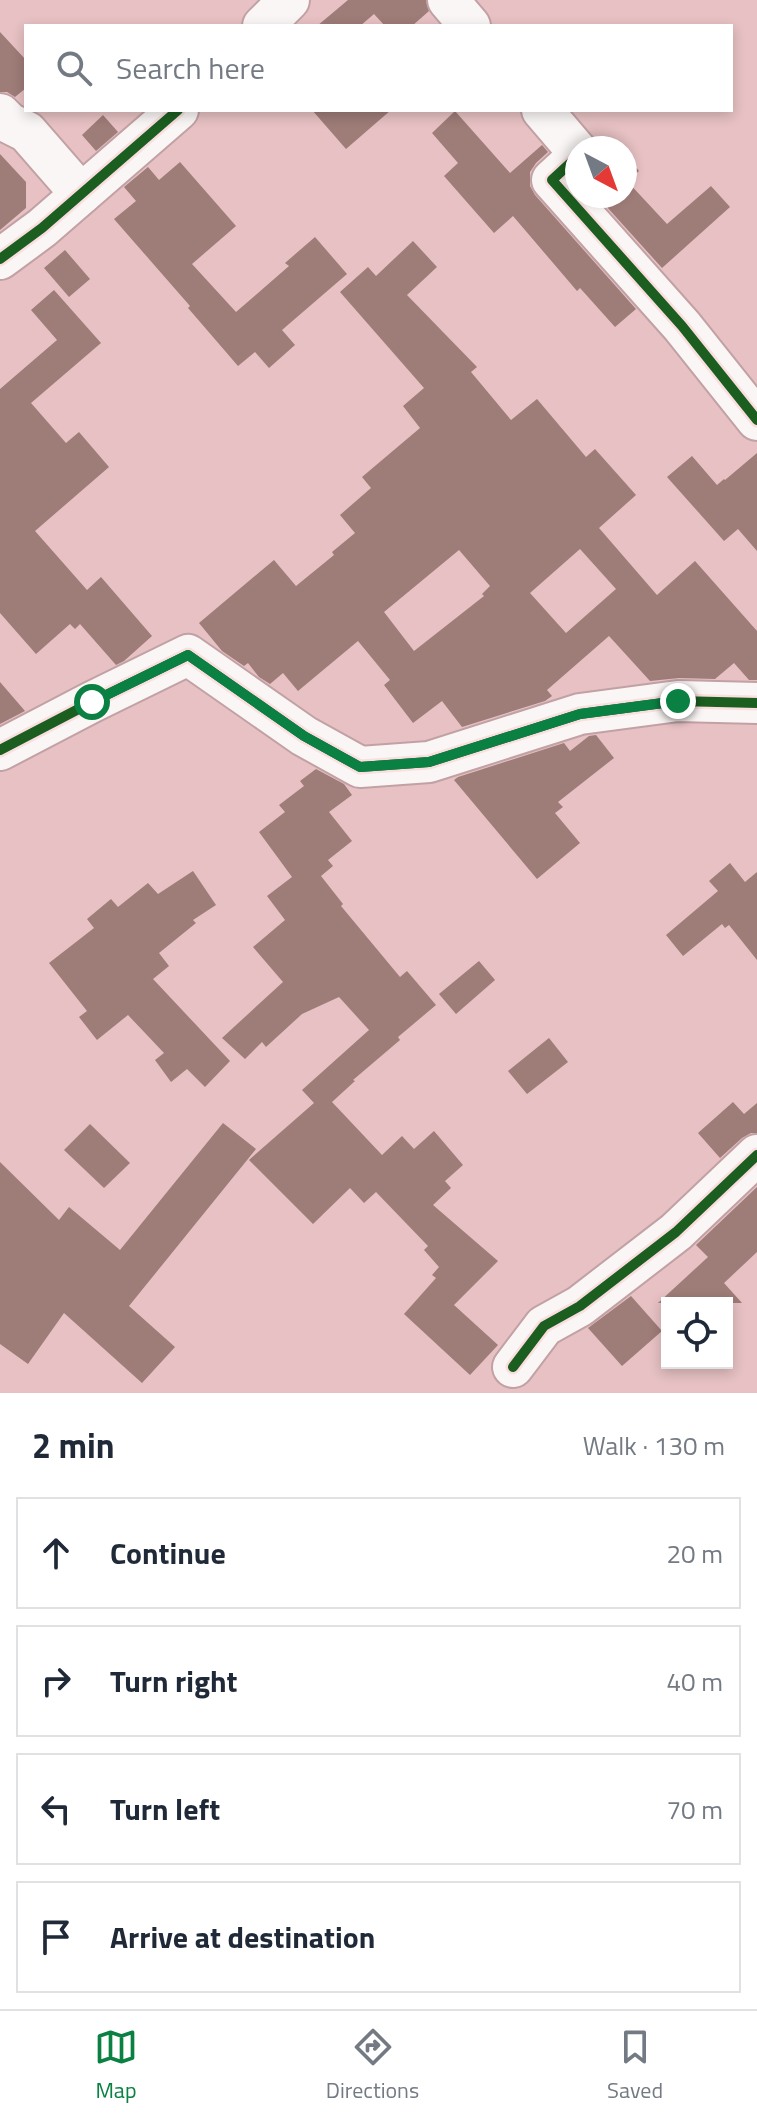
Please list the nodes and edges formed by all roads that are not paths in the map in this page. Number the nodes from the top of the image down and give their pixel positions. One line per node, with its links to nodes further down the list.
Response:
1 (289, 0): 3 (street)
2 (448, 0): 4 (street)
3 (265, 24)
4 (468, 24)
5 (176, 112): 10 (street)
6 (544, 112): 8 (street)
7 (0, 114): 10 (street)
8 (565, 139)
9 (565, 166): 11 (street)
10 (81, 194): 13 (street)
11 (565, 195)
12 (577, 208): 14 (street)
13 (0, 259)
14 (757, 420)
15 (757, 703): 16 (street)
16 (0, 750)
17 (757, 1155): 18 (street)
18 (513, 1367)

